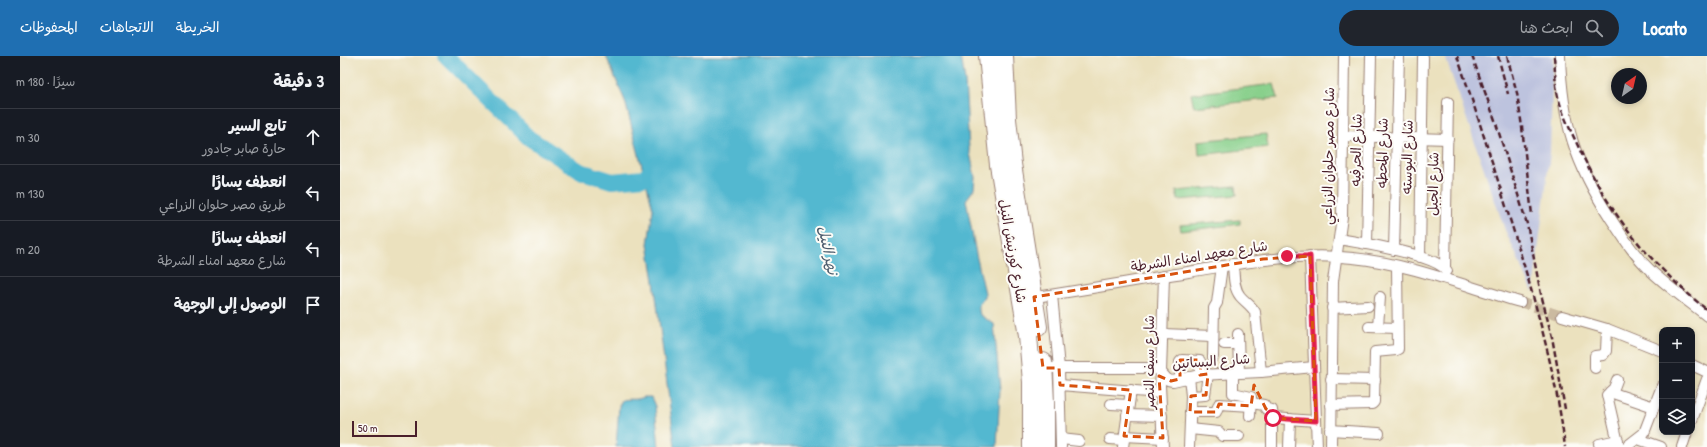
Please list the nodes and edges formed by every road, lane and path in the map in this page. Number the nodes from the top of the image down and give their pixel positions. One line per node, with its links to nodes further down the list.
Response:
1 (988, 56): 28 (highway, شارع كورنيش النيل)
2 (1004, 56): 28 (highway, شارع كورنيش النيل)
3 (1344, 56): 9 (street, شارع مصر حلوان الزراعي)
4 (1371, 56): 10 (street, شارع الحرفيه)
5 (1399, 56): 11 (street, شارع المحطه)
6 (1560, 56): 33 (street)
7 (1423, 57): 12 (street, شارع البوسته)
8 (1448, 102): 13 (street, شارع الجبل)
9 (1344, 136): 10 (street); 14 (street, شارع مصر حلوان الزراعي)
10 (1370, 137): 11 (street); 15 (street, شارع الحرفيه)
11 (1397, 138): 12 (street); 16 (street, شارع المحطه)
12 (1422, 138): 13 (street); 19 (street, شارع البوسته)
13 (1448, 139): 23 (street, شارع الجبل)
14 (1339, 239): 15 (street); 18 (street, شارع مصر حلوان الزراعي)
15 (1367, 244): 16 (street)
16 (1394, 250): 19 (street)
17 (1310, 256): 18 (street, شارع معهد امناء الشرطة); 20 (street, شارع معهد امناء الشرطة); 42 (street)
18 (1336, 256): 22 (street, شارع معهد امناء الشرطة); 31 (street, شارع مصر حلوان الزراعي)
19 (1420, 257): 23 (street)
20 (1233, 264): 21 (street, شارع معهد امناء الشرطة); 46 (street)
21 (1222, 266): 24 (street, شارع معهد امناء الشرطة); 37 (street)
22 (1397, 266): 25 (street, شارع معهد امناء الشرطة); 34 (street)
23 (1445, 268): 25 (street)
24 (1164, 276): 26 (street, شارع معهد امناء الشرطة); 36 (street, شارع سيف النصر)
25 (1451, 282): 29 (street, شارع معهد امناء الشرطة)
26 (1052, 295): 28 (street, شارع معهد امناء الشرطة); 43 (street)
27 (1380, 297): 34 (street)
28 (1028, 298): 43 (highway, شارع كورنيش النيل); 87 (highway, شارع كورنيش النيل)
29 (1520, 302)
30 (1368, 306): 31 (street)
31 (1332, 308): 51 (street, شارع مصر حلوان الزراعي)
32 (1562, 316): 35 (street)
33 (1707, 316)
34 (1397, 328): 53 (street)
35 (1607, 329): 39 (street); 44 (street)
36 (1163, 334): 37 (street); 45 (street, شارع سيف النصر)
37 (1214, 336): 40 (street)
38 (1224, 344): 48 (street)
39 (1659, 350)
40 (1213, 356)
41 (1695, 366): 47 (street)
42 (1314, 367): 46 (street, شارع البساتين); 72 (street)
43 (1051, 368): 45 (street, شارع البساتين); 55 (street); 88 (highway, شارع كورنيش النيل)
44 (1595, 368)
45 (1162, 372): 50 (street, شارع البساتين); 57 (street, شارع سيف النصر)
46 (1261, 372): 48 (street, شارع البساتين)
47 (1707, 372)
48 (1236, 373): 49 (street, شارع البساتين); 62 (street)
49 (1204, 374): 50 (street, شارع البساتين); 50 (street); 60 (street)
50 (1185, 378): 60 (street)
51 (1331, 379): 53 (street); 63 (street, شارع مصر حلوان الزراعي)
52 (1707, 379): 67 (street)
53 (1375, 380): 63 (street)
54 (1617, 380): 58 (street)
55 (1060, 385): 56 (street); 83 (street)
56 (1131, 390): 57 (street); 65 (street)
57 (1160, 392): 68 (street, شارع سيف النصر)
58 (1610, 392): 64 (street); 84 (street)
59 (1659, 394): 64 (street)
60 (1191, 396): 66 (street)
61 (1111, 404): 65 (street)
62 (1251, 404): 66 (street); 69 (street); 70 (street)
63 (1331, 405): 74 (street, شارع مصر حلوان الزراعي)
64 (1654, 408): 78 (street)
65 (1128, 410): 68 (street); 81 (street)
66 (1190, 412): 73 (street)
67 (1695, 412)
68 (1162, 416): 82 (street, شارع سيف النصر)
69 (1250, 416)
70 (1272, 418): 71 (street); 89 (street)
71 (1290, 419): 72 (street); 90 (street)
72 (1316, 421): 91 (street)
73 (1190, 429): 77 (street); 86 (street)
74 (1330, 430): 75 (street); 92 (street, شارع مصر حلوان الزراعي)
75 (1379, 433)
76 (1686, 435): 95 (street)
77 (1239, 436)
78 (1638, 438): 93 (street); 94 (street)
79 (1110, 439): 81 (street)
80 (1079, 441): 83 (street)
81 (1123, 441): 82 (street)
82 (1163, 442)
83 (1061, 443)
84 (1619, 443): 85 (street)
85 (1599, 444)
86 (1191, 446)
87 (1032, 447)
88 (1045, 447)
89 (1272, 447)
90 (1289, 447)
91 (1316, 447)
92 (1330, 447)
93 (1626, 447)
94 (1660, 447)
95 (1682, 447)

